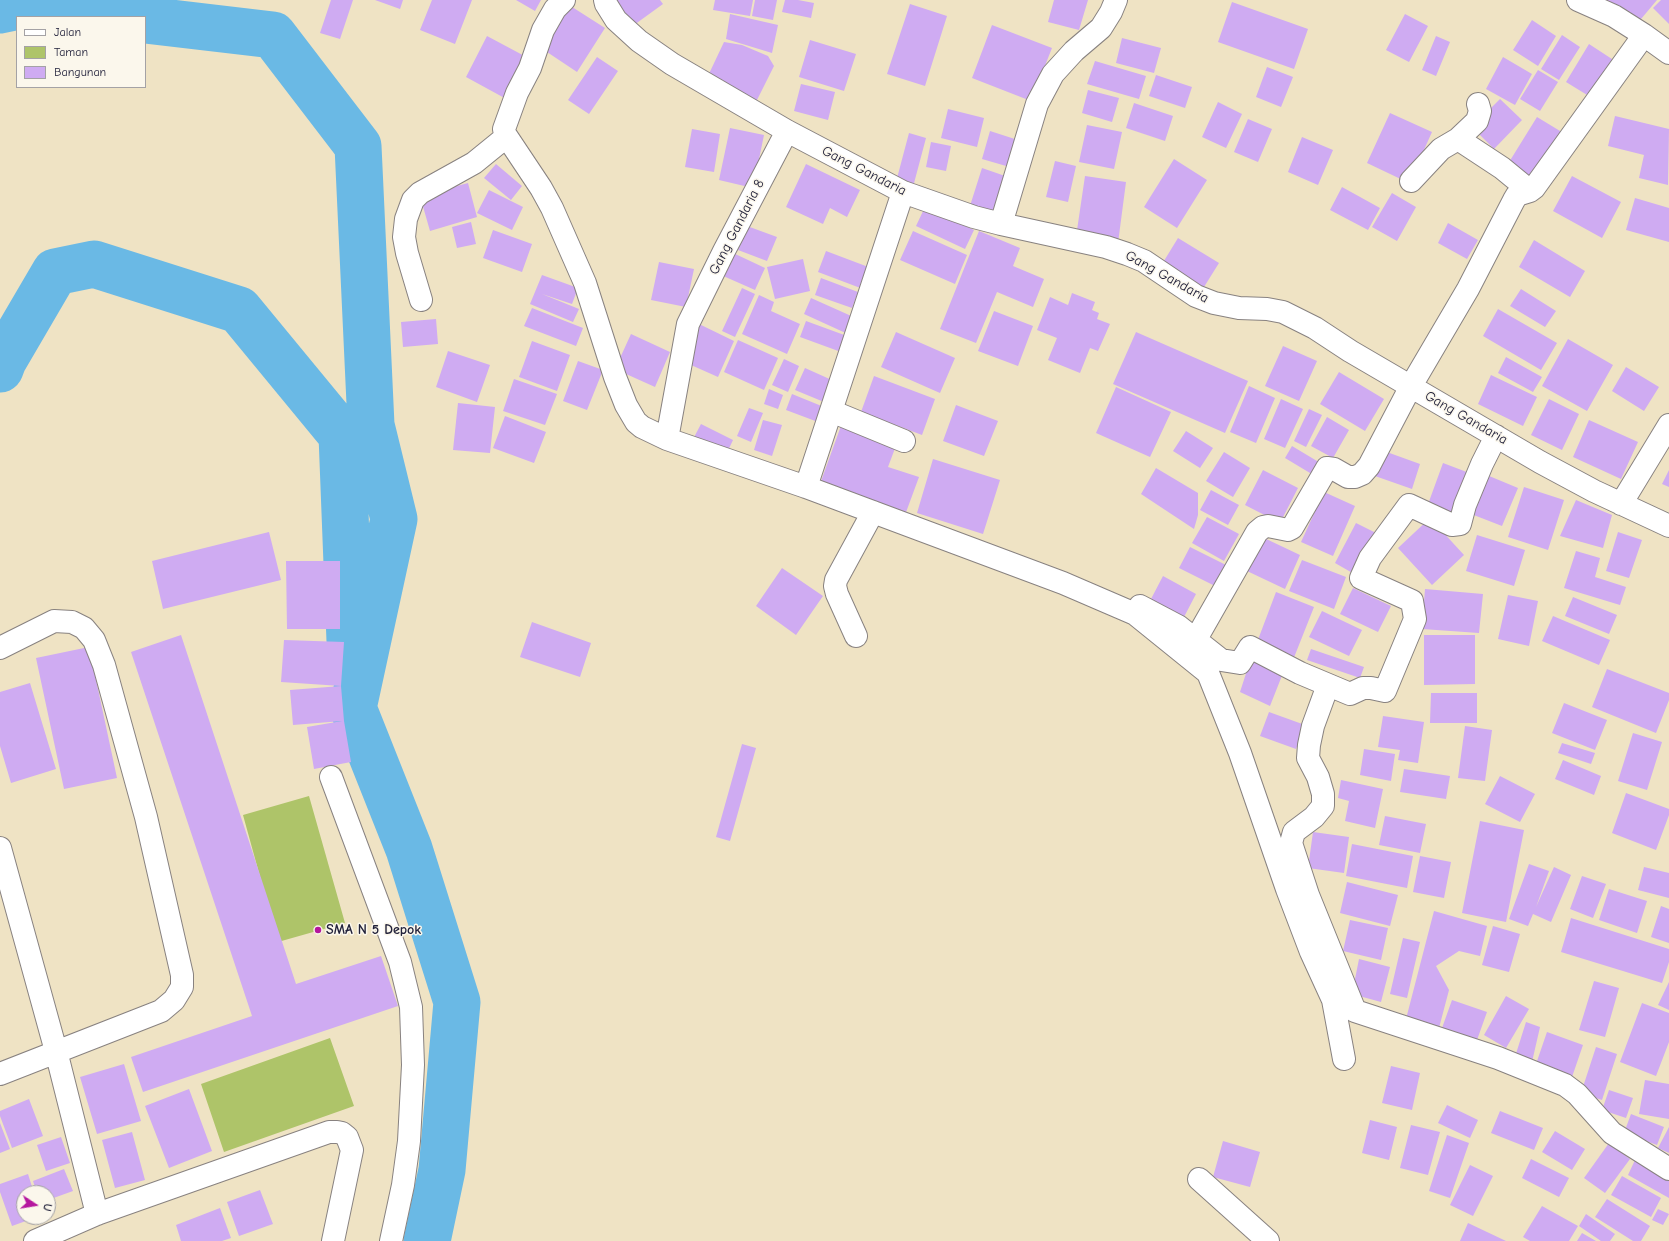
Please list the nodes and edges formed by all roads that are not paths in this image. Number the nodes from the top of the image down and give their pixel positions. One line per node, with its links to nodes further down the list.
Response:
1 (564, 0): 8 (street)
2 (605, 0): 9 (street, Gang Gandaria)
3 (1116, 0): 14 (street)
4 (1578, 0): 5 (street)
5 (1644, 35): 6 (street); 13 (street)
6 (1669, 53)
7 (1478, 104): 10 (street)
8 (506, 131): 15 (street); 20 (street)
9 (787, 131): 12 (street, Gang Gandaria); 20 (street, Gang Gandaria 8)
10 (1458, 139): 11 (street); 13 (street)
11 (1412, 181)
12 (903, 192): 14 (street, Gang Gandaria); 17 (street)
13 (1530, 192): 16 (street)
14 (1001, 224): 16 (street, Gang Gandaria)
15 (421, 300)
16 (1411, 386): 19 (street, Gang Gandaria); 29 (street)
17 (831, 411): 21 (street); 22 (street)
18 (1669, 426): 23 (street)
19 (1496, 436): 23 (street, Gang Gandaria); 32 (street)
20 (667, 439): 22 (street)
21 (904, 441)
22 (806, 487): 24 (street)
23 (1621, 504): 25 (street, Gang Gandaria)
24 (872, 512): 27 (street); 28 (street)
25 (1669, 526)
26 (1077, 575): 27 (street)
27 (1101, 592): 29 (street); 31 (street)
28 (856, 636)
29 (1196, 639): 31 (street)
30 (0, 648): 36 (street)
31 (1214, 667): 32 (street); 35 (street)
32 (1328, 685): 35 (street)
33 (331, 777): 44 (street)
34 (0, 848): 36 (street)
35 (1342, 1000): 37 (street); 39 (street)
36 (56, 1051): 38 (street); 41 (street)
37 (1344, 1059)
38 (0, 1074)
39 (1669, 1169)
40 (1199, 1179): 45 (street)
41 (97, 1214): 42 (street); 43 (street)
42 (35, 1241)
43 (333, 1241)
44 (391, 1241)
45 (1268, 1241)

